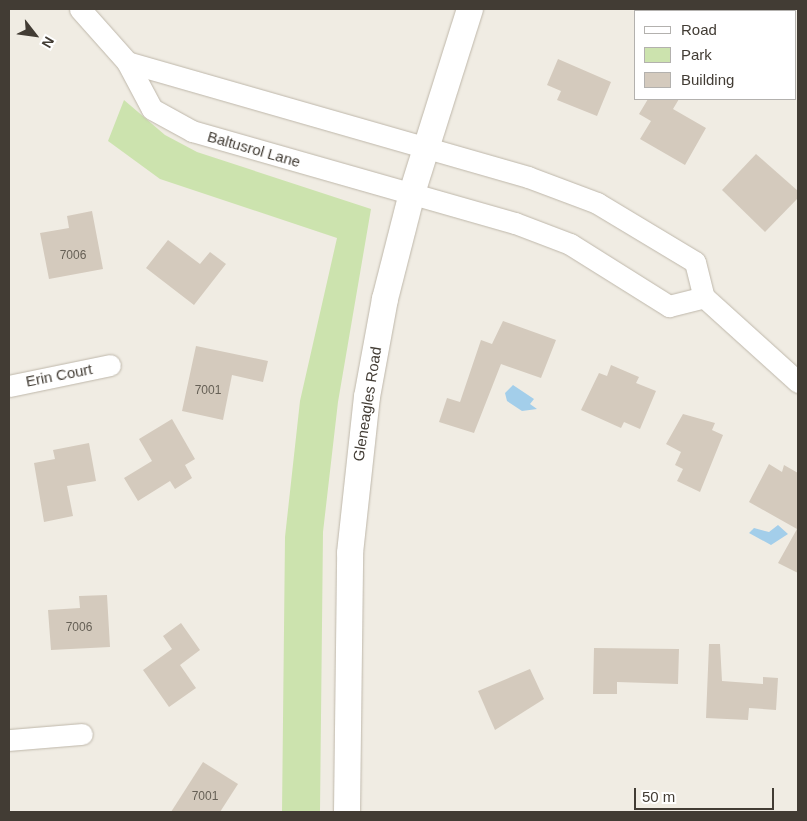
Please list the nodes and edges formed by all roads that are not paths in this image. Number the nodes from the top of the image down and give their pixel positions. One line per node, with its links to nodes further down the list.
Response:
1 (80, 9): 3 (street, Baltusrol Lane)
2 (470, 9): 4 (street, Gleneagles Road)
3 (126, 62): 4 (street); 5 (street, Baltusrol Lane)
4 (426, 148): 5 (street, Gleneagles Road); 6 (street)
5 (412, 193): 6 (street, Baltusrol Lane); 12 (street, Gleneagles Road)
6 (704, 296): 8 (street)
7 (110, 365): 9 (street, Erin Court)
8 (798, 382)
9 (9, 386)
10 (82, 734): 11 (street)
11 (9, 740)
12 (347, 812)

